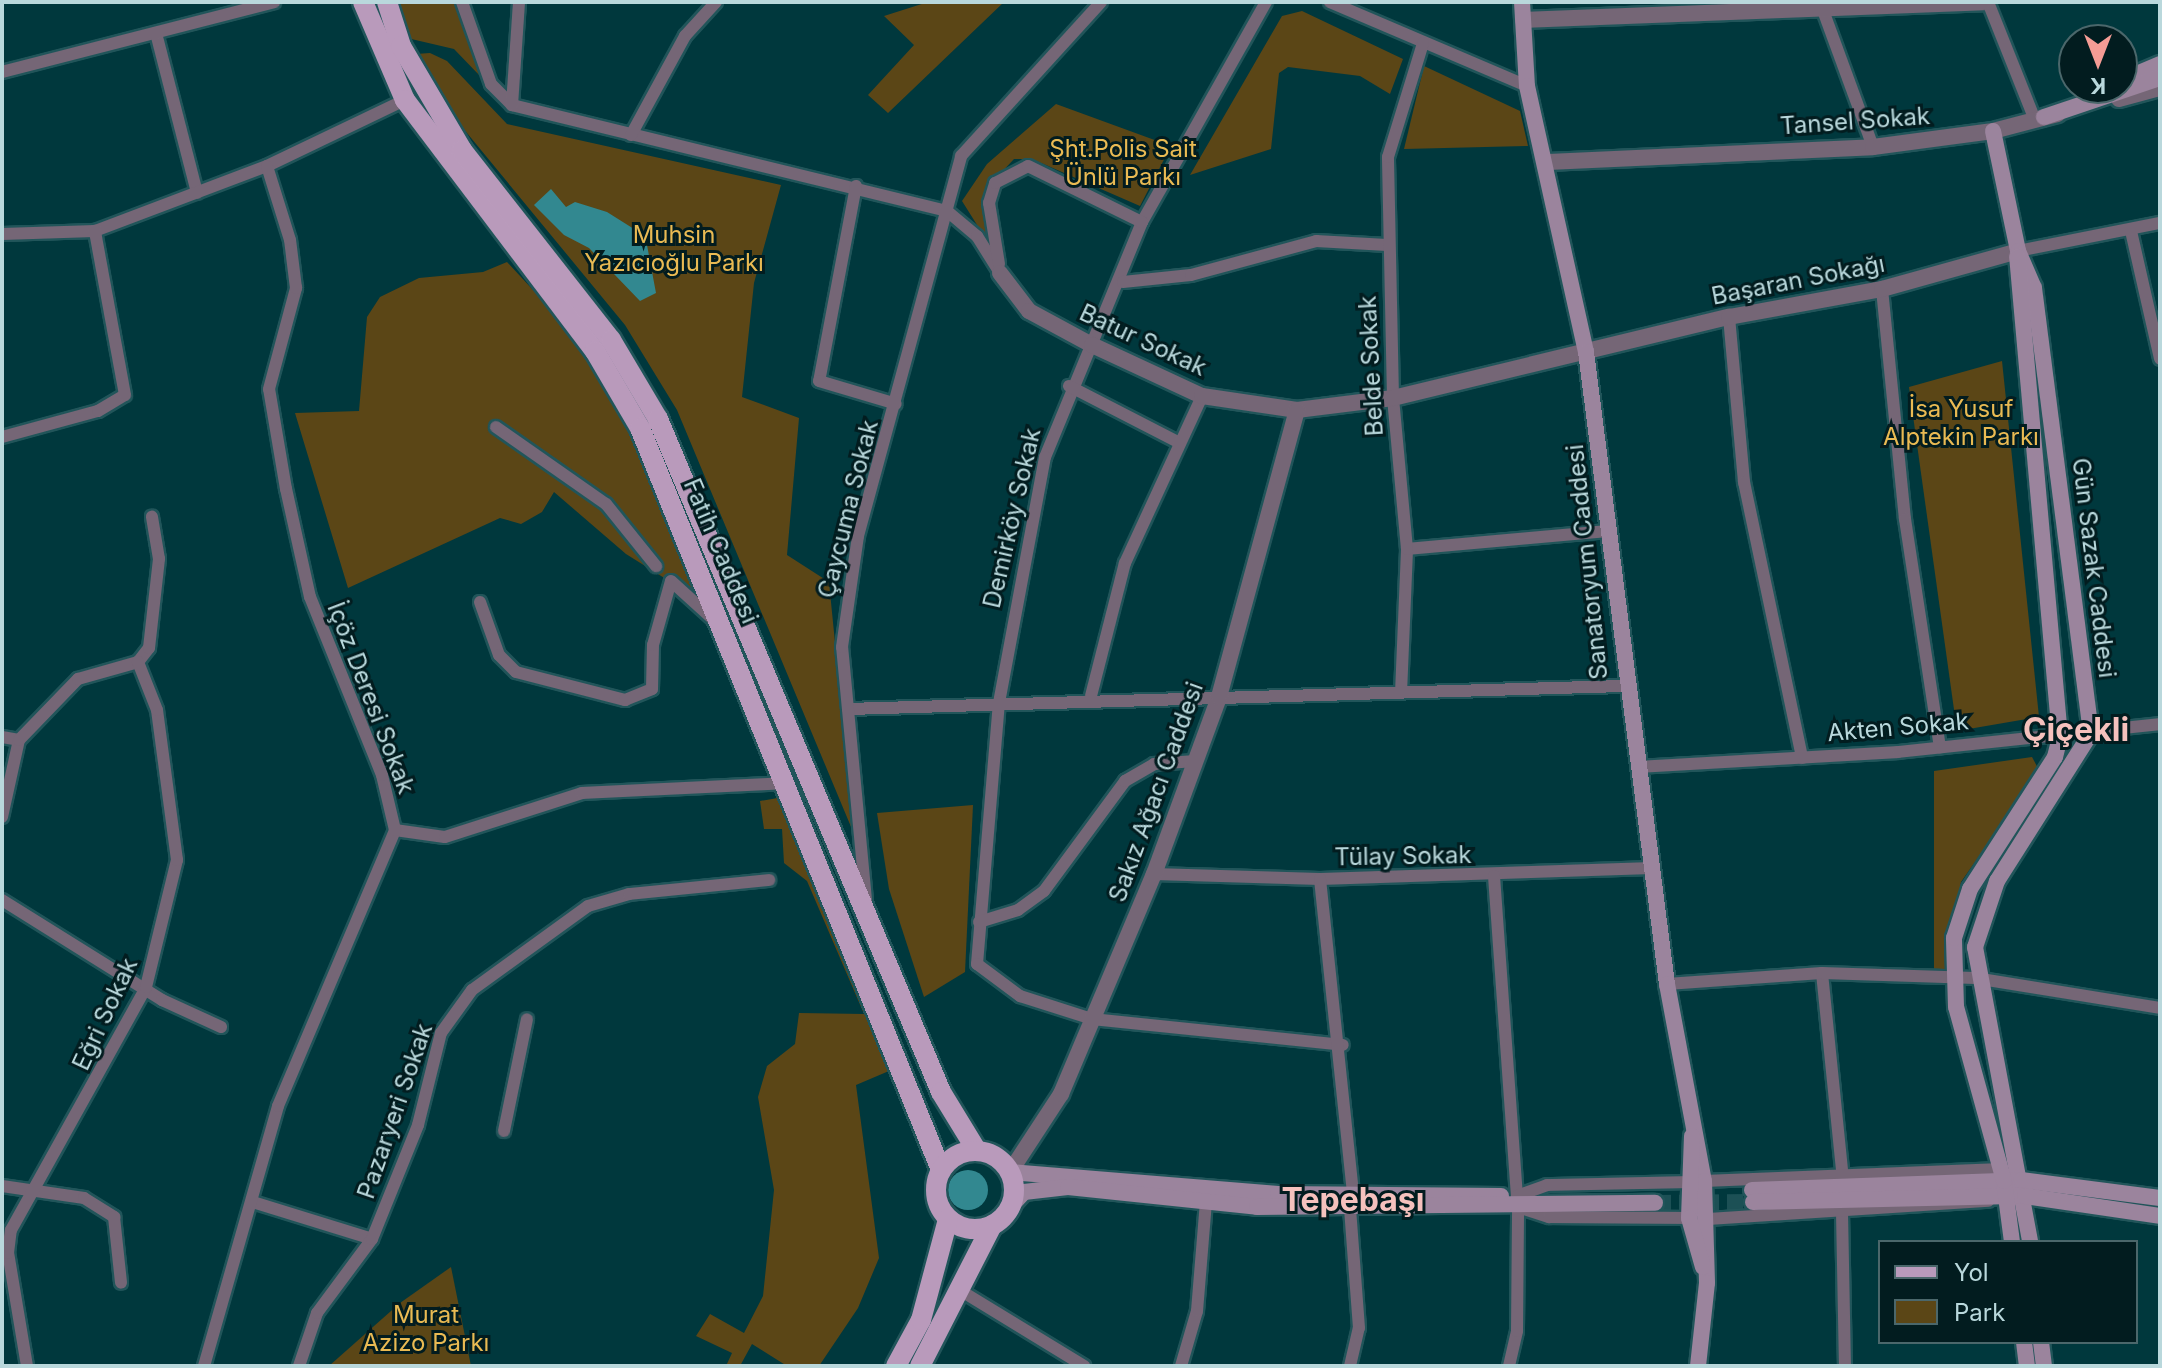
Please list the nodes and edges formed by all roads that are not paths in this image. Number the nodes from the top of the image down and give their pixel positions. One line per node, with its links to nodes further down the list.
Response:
1 (274, 2): 15 (street)
2 (363, 2): 23 (main road, Fatih Caddesi)
3 (387, 2): 88 (main road, Fatih Caddesi)
4 (462, 2): 25 (street)
5 (519, 2): 25 (street)
6 (716, 2): 28 (street)
7 (1101, 2): 34 (street, Çaycuma Sokak)
8 (1266, 2): 35 (street, Demirköy Sokak)
9 (1330, 2): 16 (street)
10 (1522, 2): 14 (main road, Sanatoryum Caddesi)
11 (1986, 2): 12 (street); 26 (street)
12 (1820, 3): 13 (street); 29 (street)
13 (1681, 10): 14 (street)
14 (1523, 20): 21 (main road, Sanatoryum Caddesi)
15 (156, 33): 18 (street); 33 (street)
16 (1423, 43): 21 (street); 40 (street, Belde Sokak)
17 (2160, 64): 19 (main road)
18 (2, 72)
19 (2138, 73)
20 (2160, 78): 26 (main road)
21 (1527, 86): 30 (main road, Sanatoryum Caddesi)
22 (2160, 88): 26 (street, Tansel Sokak)
23 (405, 100): 31 (street); 62 (main road, Fatih Caddesi)
24 (2071, 104): 26 (main road)
25 (512, 105): 28 (street)
26 (2039, 119): 27 (street, Tansel Sokak)
27 (1993, 131): 29 (street, Tansel Sokak); 41 (main road, Gün Sazak Caddesi)
28 (631, 135): 32 (street)
29 (1873, 147): 30 (street, Tansel Sokak)
30 (1548, 162): 47 (main road, Sanatoryum Caddesi)
31 (267, 166): 33 (street); 81 (street, İçöz Deresi Sokak)
32 (856, 186): 34 (street); 52 (street)
33 (197, 193): 37 (street)
34 (947, 211): 42 (street); 52 (street, Çaycuma Sokak)
35 (1142, 222): 42 (street, Batur Sokak); 43 (street, Demirköy Sokak)
36 (2160, 223): 38 (street)
37 (95, 231): 39 (street); 55 (street)
38 (2131, 231): 41 (street); 48 (street)
39 (2, 234)
40 (1387, 245): 43 (street); 51 (street, Belde Sokak)
41 (2018, 251): 44 (street, Başaran Sokağı); 71 (main road, Gün Sazak Caddesi); 73 (main road, Gün Sazak Caddesi)
42 (1000, 273): 46 (street, Batur Sokak)
43 (1123, 282): 46 (street, Demirköy Sokak)
44 (1882, 289): 45 (street, Başaran Sokağı); 75 (street)
45 (1729, 317): 47 (street, Başaran Sokağı); 76 (street)
46 (1092, 345): 49 (street, Demirköy Sokak); 50 (street, Batur Sokak)
47 (1586, 352): 51 (street, Batur Sokak); 58 (main road, Sanatoryum Caddesi)
48 (2160, 359)
49 (1069, 386): 56 (street); 68 (street, Demirköy Sokak)
50 (1202, 396): 53 (street, Batur Sokak); 56 (street)
51 (1393, 398): 53 (street, Batur Sokak); 59 (street, Belde Sokak)
52 (896, 404): 69 (street, Çaycuma Sokak)
53 (1297, 410): 67 (street, Sakız Ağacı Caddesi)
54 (496, 427): 60 (street)
55 (2, 437)
56 (1178, 442): 66 (street)
57 (152, 517): 63 (street)
58 (1610, 531): 59 (street); 64 (main road, Sanatoryum Caddesi)
59 (1407, 549): 65 (street, Belde Sokak)
60 (656, 566)
61 (480, 602): 62 (street)
62 (725, 630): 79 (main road, Fatih Caddesi)
63 (138, 662): 74 (street); 94 (street, Eğri Sokak)
64 (1625, 686): 65 (street); 78 (main road, Sanatoryum Caddesi)
65 (1401, 693): 67 (street)
66 (1091, 696): 67 (street); 68 (street)
67 (1219, 697): 77 (street, Sakız Ağacı Caddesi)
68 (999, 702): 69 (street); 89 (street, Demirköy Sokak)
69 (848, 709): 88 (street, Çaycuma Sokak)
70 (2160, 724): 71 (street, Akten Sokak)
71 (2091, 733): 73 (street, Akten Sokak); 92 (main road, Gün Sazak Caddesi)
72 (2, 737): 74 (street)
73 (2060, 737): 75 (street, Akten Sokak); 91 (main road, Gün Sazak Caddesi)
74 (19, 740): 80 (street)
75 (1940, 747): 76 (street, Akten Sokak)
76 (1802, 758): 78 (street, Akten Sokak)
77 (1195, 761): 83 (street, Sakız Ağacı Caddesi); 89 (street)
78 (1639, 767): 82 (main road, Sanatoryum Caddesi)
79 (789, 783): 81 (street); 103 (main road, Fatih Caddesi)
80 (2, 817)
81 (395, 830): 117 (street, İçöz Deresi Sokak)
82 (1652, 868): 84 (street, Tülay Sokak); 93 (main road, Sanatoryum Caddesi)
83 (1154, 874): 85 (street, Tülay Sokak); 97 (street, Sakız Ağacı Caddesi)
84 (1494, 876): 85 (street, Tülay Sokak); 116 (street)
85 (1320, 879): 99 (street)
86 (769, 880): 125 (street, Pazaryeri Sokak)
87 (2, 900): 94 (street)
88 (868, 919): 102 (main road, Fatih Caddesi)
89 (979, 922): 97 (street, Demirköy Sokak)
90 (1822, 973): 91 (street); 93 (street); 105 (street)
91 (1957, 977): 92 (street); 108 (main road, Gün Sazak Caddesi)
92 (1975, 978): 95 (street); 108 (main road, Gün Sazak Caddesi)
93 (1667, 984): 100 (main road, Sanatoryum Caddesi)
94 (146, 987): 98 (street); 110 (street, Eğri Sokak)
95 (2160, 1008)
96 (527, 1019): 101 (street)
97 (1092, 1019): 99 (street); 104 (street, Sakız Ağacı Caddesi)
98 (221, 1027)
99 (1343, 1045): 115 (street)
100 (1694, 1119): 106 (main road, Sanatoryum Caddesi); 107 (main road, Sanatoryum Caddesi)
101 (504, 1131)
102 (977, 1151): 103 (main road); 104 (main road)
103 (941, 1170): 122 (main road)
104 (1010, 1172): 115 (main road); 118 (main road)
105 (1843, 1178): 106 (street); 108 (street)
106 (1704, 1181): 123 (main road, Sanatoryum Caddesi)
107 (1686, 1182): 116 (street); 121 (main road, Sanatoryum Caddesi)
108 (2012, 1184): 111 (main road); 113 (main road); 119 (street); 120 (main road); 126 (main road, Gün Sazak Caddesi); 127 (main road, Gün Sazak Caddesi)
109 (2, 1186): 110 (street)
110 (35, 1193): 128 (street); 133 (street, Eğri Sokak)
111 (1753, 1196)
112 (1655, 1198): 116 (main road)
113 (2160, 1198)
114 (1206, 1202): 115 (main road); 118 (main road); 139 (street)
115 (1352, 1202): 116 (main road); 140 (street)
116 (1517, 1202): 121 (street); 141 (street)
117 (256, 1203): 125 (street); 134 (street, İçöz Deresi Sokak)
118 (1011, 1206): 124 (main road)
119 (1842, 1212): 123 (street); 143 (street)
120 (2160, 1216)
121 (1689, 1218): 129 (main road, Sanatoryum Caddesi)
122 (948, 1219): 124 (main road); 136 (main road)
123 (1708, 1219): 129 (main road, Sanatoryum Caddesi)
124 (992, 1225): 130 (main road)
125 (372, 1239): 135 (street, Pazaryeri Sokak)
126 (2012, 1240)
127 (2029, 1240)
128 (121, 1283)
129 (1707, 1283): 142 (main road, Sanatoryum Caddesi)
130 (958, 1289): 137 (main road); 138 (street)
131 (2024, 1344): 144 (main road)
132 (2041, 1344): 145 (main road)
133 (27, 1366)
134 (204, 1366)
135 (299, 1366)
136 (896, 1366)
137 (920, 1366)
138 (1084, 1366)
139 (1181, 1366)
140 (1350, 1366)
141 (1509, 1366)
142 (1698, 1366)
143 (1845, 1366)
144 (2027, 1366)
145 (2044, 1366)

